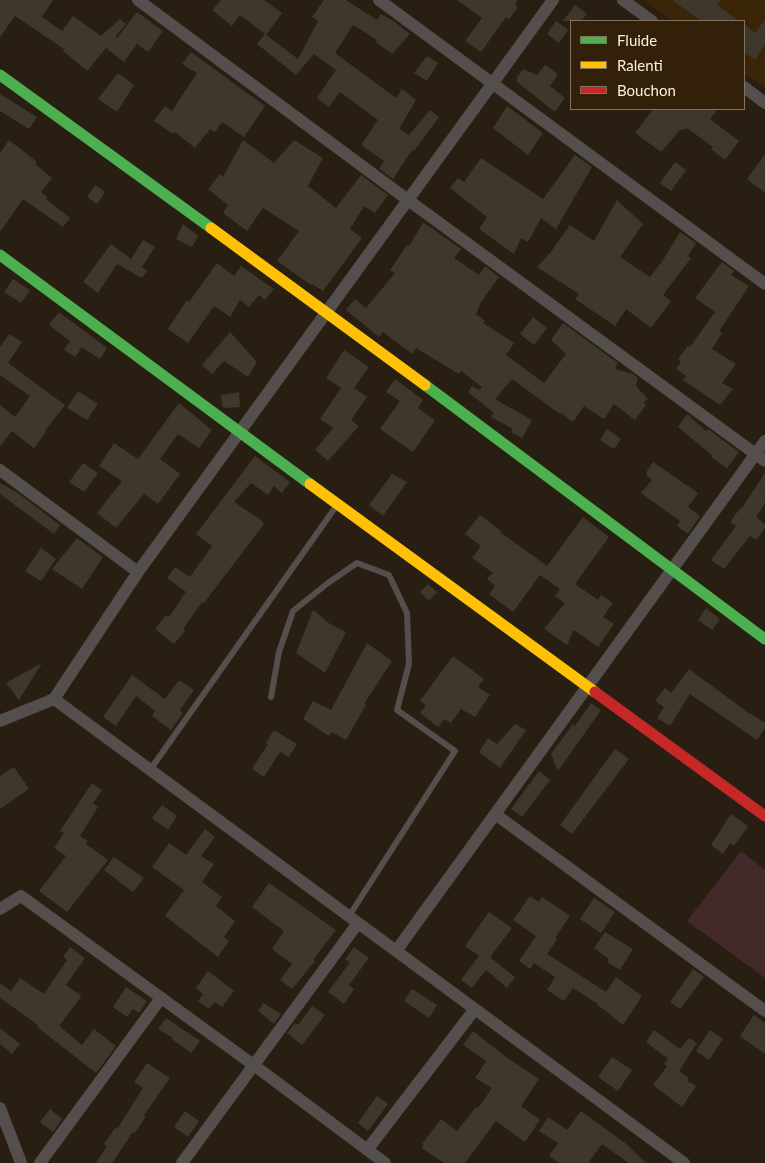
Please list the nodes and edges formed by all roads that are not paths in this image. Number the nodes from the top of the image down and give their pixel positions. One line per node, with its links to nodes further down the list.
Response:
1 (138, 0): 10 (street)
2 (378, 0): 7 (street)
3 (553, 0): 7 (street)
4 (622, 0): 5 (street)
5 (651, 20)
6 (0, 75): 13 (street)
7 (492, 84): 10 (street); 12 (street)
8 (745, 88): 9 (street)
9 (765, 103)
10 (408, 200): 13 (street); 16 (street)
11 (0, 255): 14 (street)
12 (765, 284)
13 (327, 312): 14 (street); 19 (street)
14 (239, 432): 18 (street); 20 (street)
15 (765, 441): 16 (street)
16 (760, 458): 19 (street)
17 (0, 470): 20 (street)
18 (337, 504): 22 (street); 26 (lane)
19 (671, 571): 21 (street); 22 (street)
20 (138, 572): 24 (street)
21 (765, 639)
22 (587, 686): 27 (street); 28 (street)
23 (272, 696): 30 (lane)
24 (54, 700): 25 (street); 26 (street)
25 (0, 721)
26 (150, 770): 30 (street)
27 (495, 814): 31 (street); 34 (street)
28 (765, 816)
29 (0, 909): 32 (street)
30 (353, 920): 31 (street); 35 (street)
31 (396, 951): 33 (street)
32 (161, 998): 35 (street); 39 (street)
33 (475, 1009): 37 (street); 41 (street)
34 (765, 1011)
35 (255, 1066): 37 (street); 40 (street)
36 (0, 1108): 38 (street)
37 (374, 1158)
38 (21, 1163)
39 (40, 1163)
40 (182, 1163)
41 (684, 1163)

